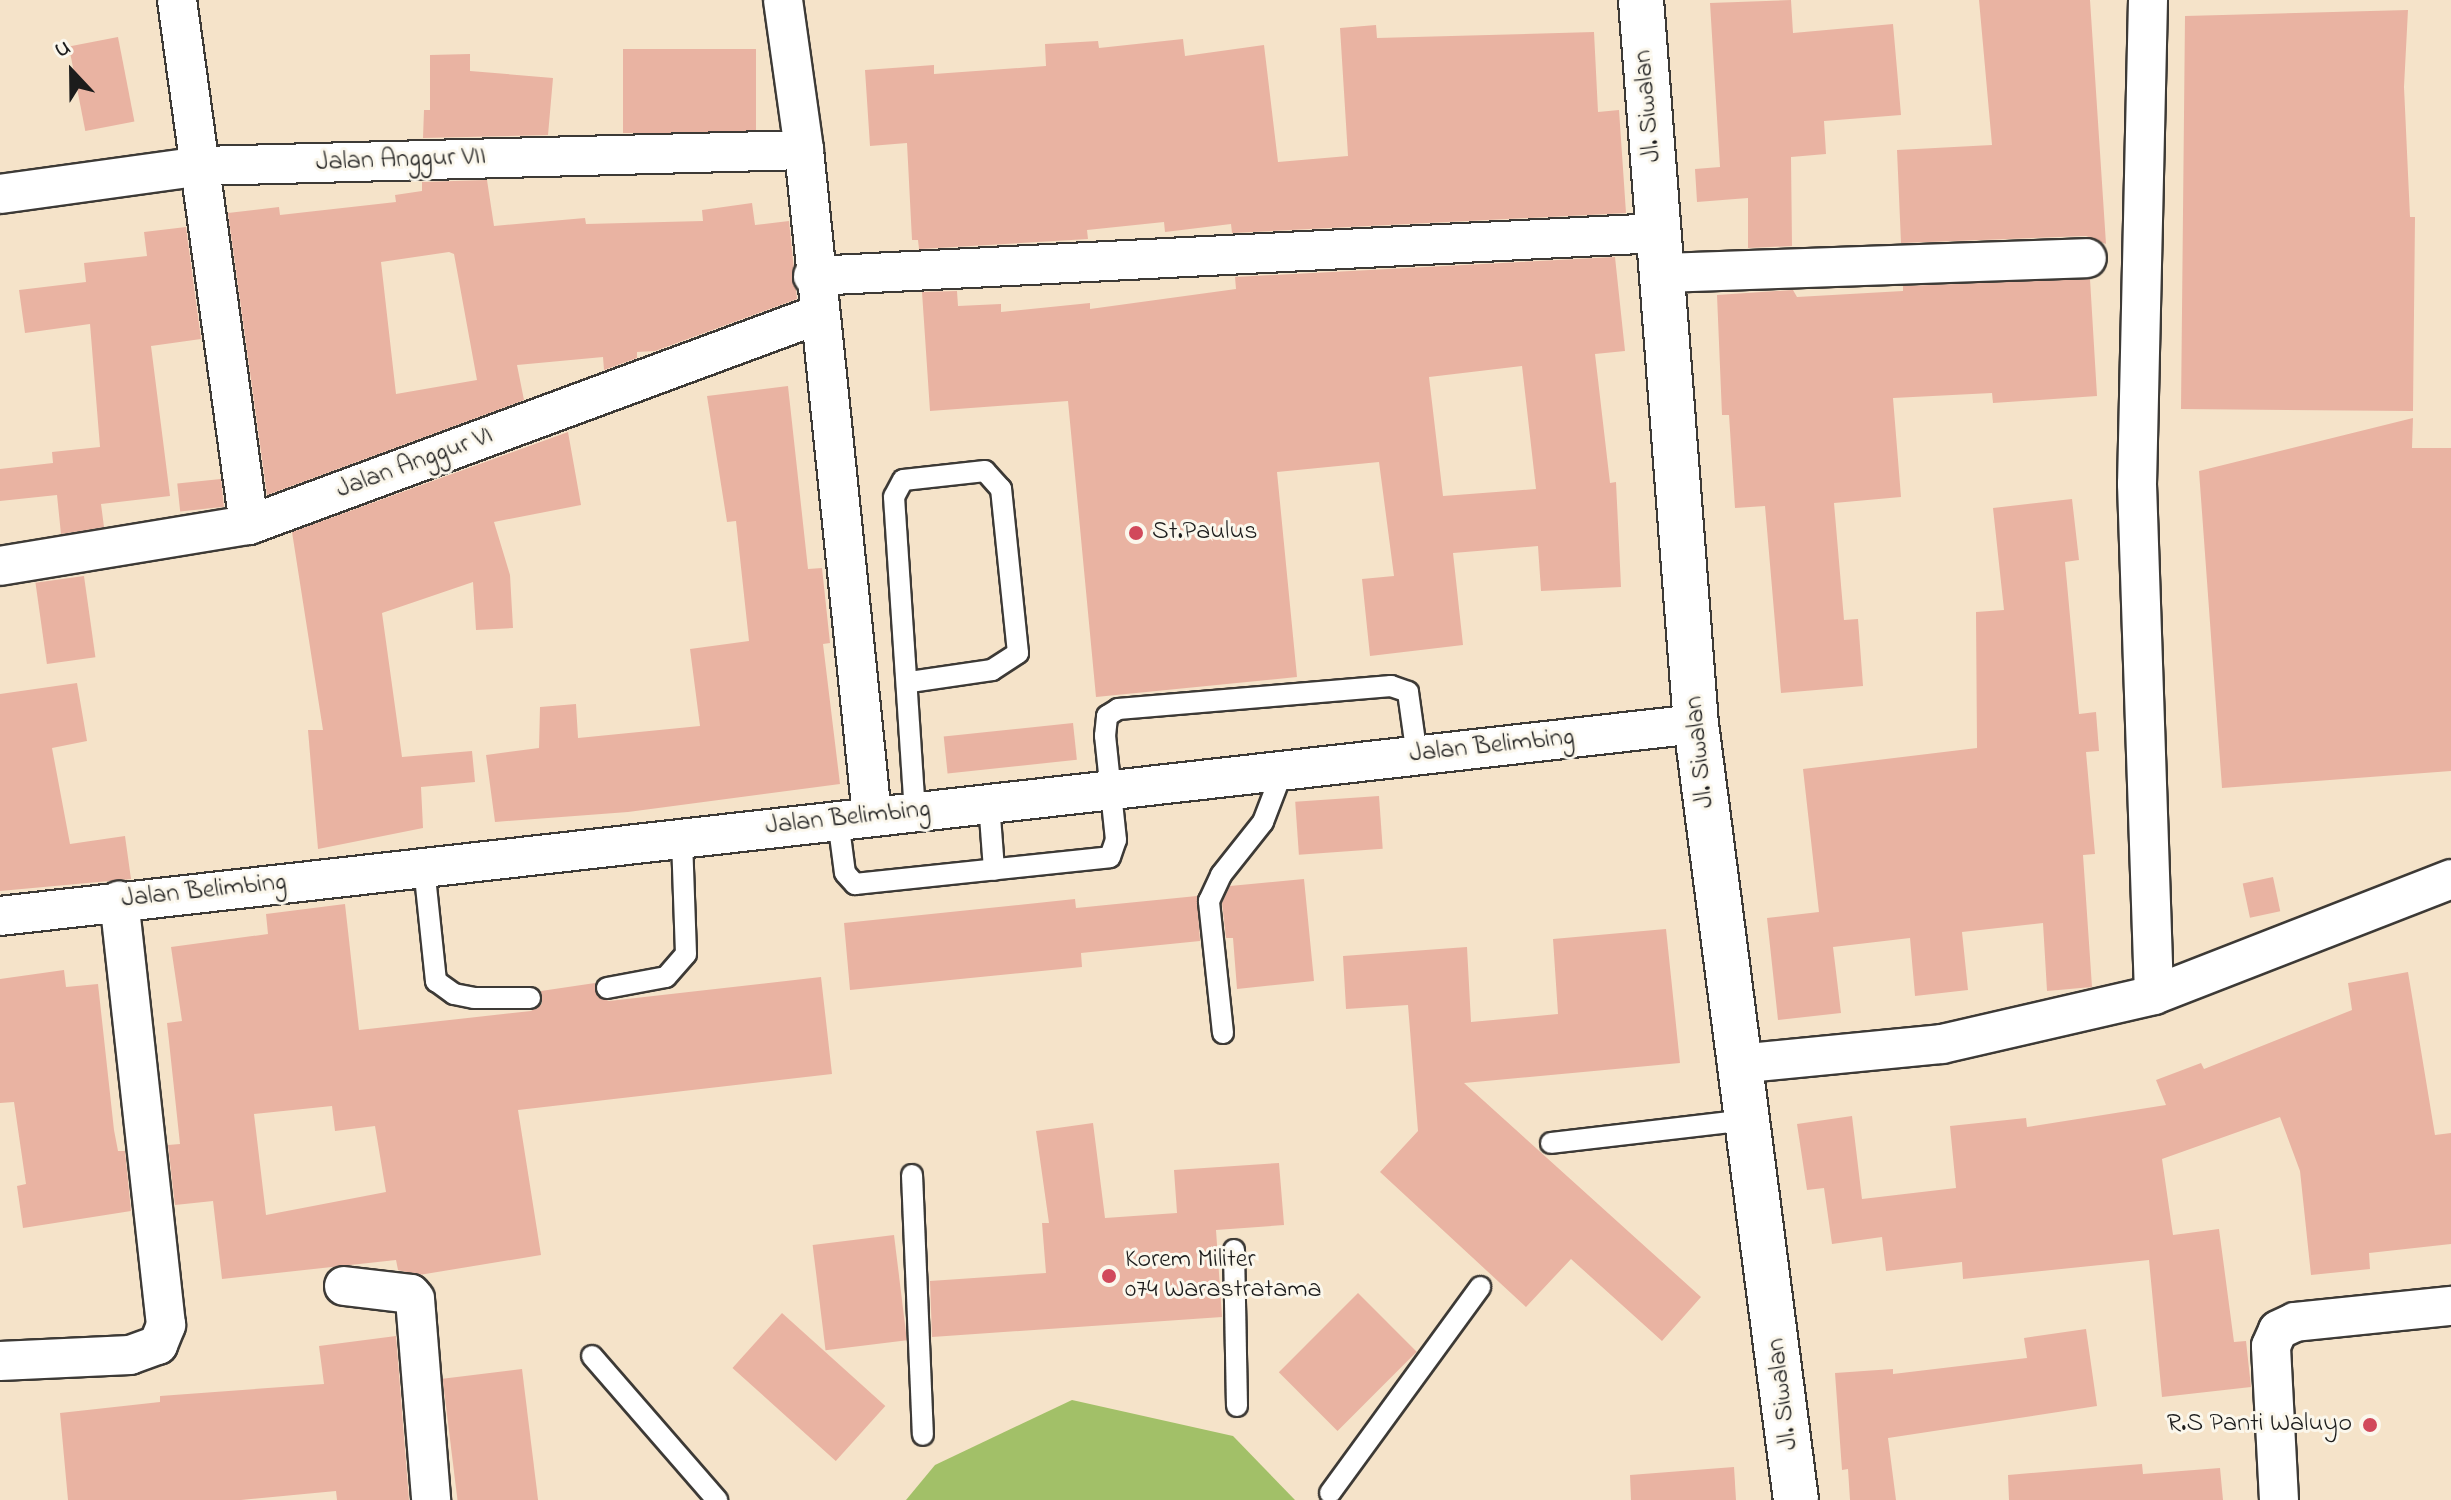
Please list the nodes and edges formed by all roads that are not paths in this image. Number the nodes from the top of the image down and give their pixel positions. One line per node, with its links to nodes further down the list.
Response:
1 (177, 0): 6 (street)
2 (783, 0): 5 (street)
3 (1641, 0): 8 (street, Jl. Siwalan)
4 (2148, 0): 29 (street)
5 (804, 150): 6 (street, Jalan Anggur VII); 10 (street)
6 (202, 166): 7 (street, Jalan Anggur VII); 12 (street)
7 (0, 194)
8 (1660, 253): 9 (street); 10 (street); 15 (street, Jl. Siwalan)
9 (2087, 258)
10 (813, 276): 11 (street)
11 (817, 315): 12 (street, Jalan Anggur VI); 21 (street)
12 (249, 525): 13 (street, Jalan Anggur VI)
13 (0, 566)
14 (910, 682): 14 (lane); 20 (lane)
15 (1696, 724): 16 (street, Jalan Belimbing); 32 (street, Jl. Siwalan)
16 (1417, 756): 17 (street, Jalan Belimbing); 18 (lane)
17 (1283, 770): 18 (street, Jalan Belimbing); 31 (lane)
18 (1110, 790): 19 (street, Jalan Belimbing); 24 (lane)
19 (989, 803): 20 (street, Jalan Belimbing); 24 (lane)
20 (915, 811): 21 (street, Jalan Belimbing)
21 (855, 818): 22 (street, Jalan Belimbing); 24 (lane)
22 (682, 838): 23 (street, Jalan Belimbing); 28 (lane)
23 (424, 867): 26 (street, Jalan Belimbing); 30 (lane)
24 (994, 870)
25 (2451, 879): 29 (street)
26 (119, 901): 27 (street, Jalan Belimbing); 41 (street)
27 (0, 916)
28 (607, 988)
29 (2154, 995): 32 (street)
30 (530, 998)
31 (1223, 1033)
32 (1737, 1064): 33 (street, Jl. Siwalan)
33 (1746, 1120): 34 (lane); 47 (street, Jl. Siwalan)
34 (1551, 1143)
35 (912, 1175): 43 (lane)
36 (1234, 1250): 42 (lane)
37 (344, 1286): 45 (street)
38 (1480, 1287): 44 (lane)
39 (2451, 1306): 48 (street)
40 (592, 1356): 46 (lane)
41 (0, 1361)
42 (1237, 1406)
43 (923, 1435)
44 (1330, 1493)
45 (431, 1500)
46 (717, 1500)
47 (1796, 1500)
48 (2279, 1500)

